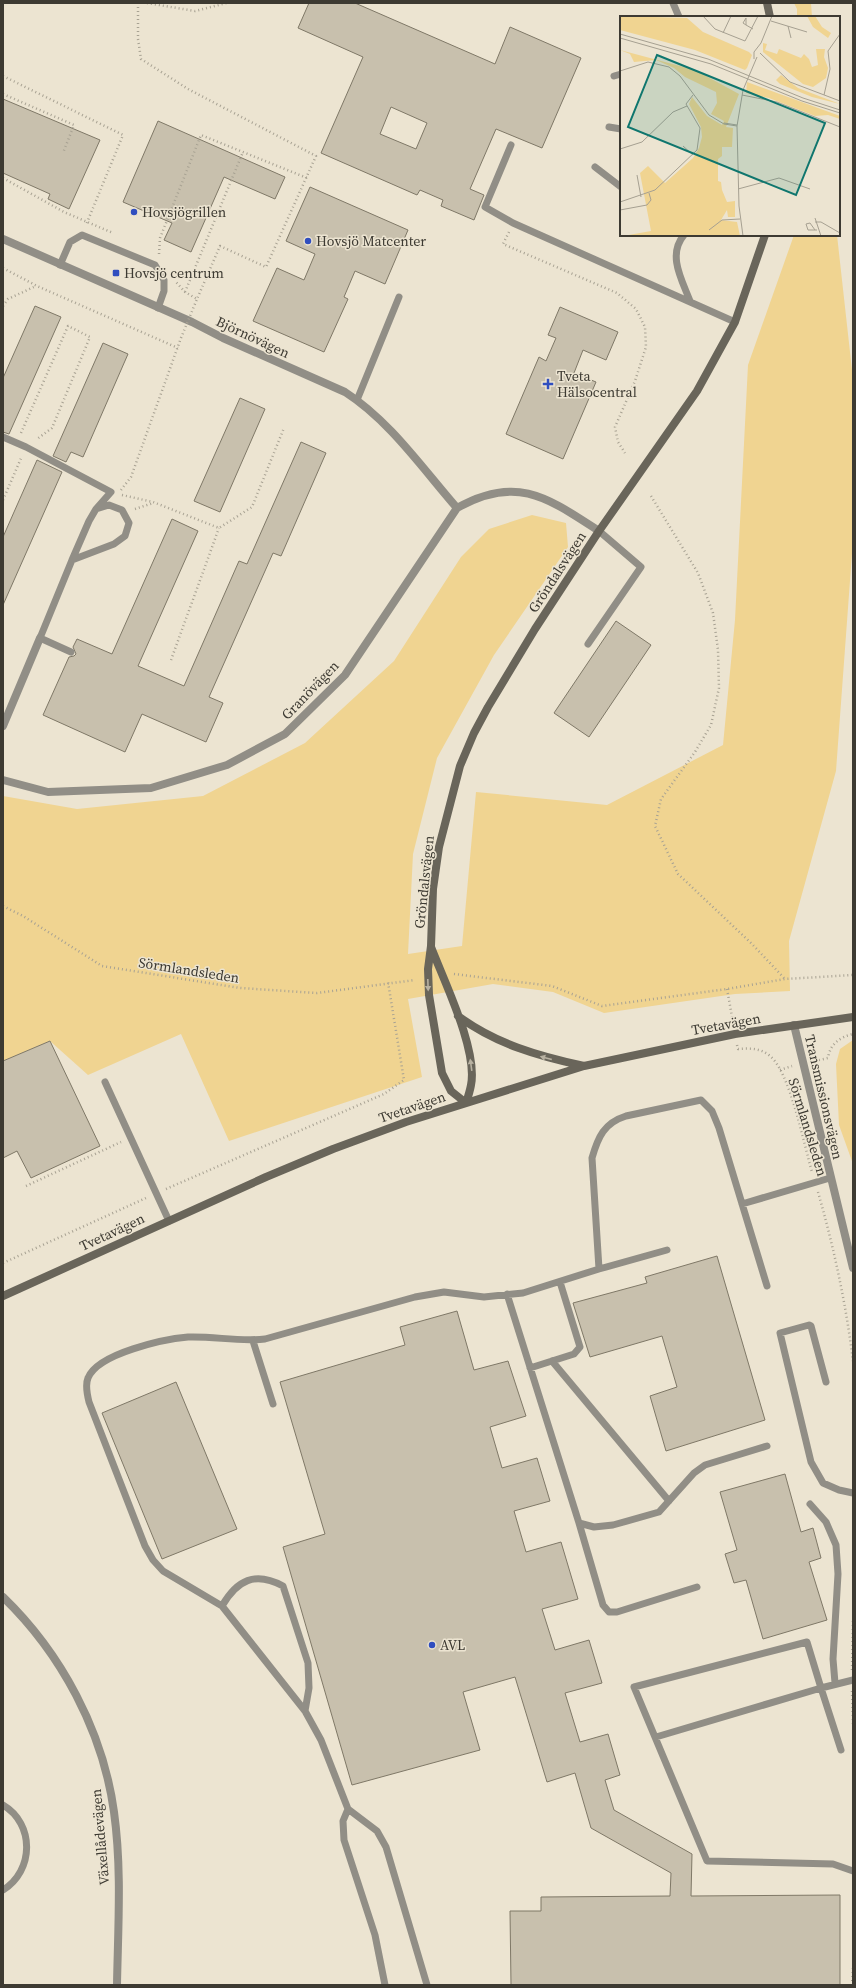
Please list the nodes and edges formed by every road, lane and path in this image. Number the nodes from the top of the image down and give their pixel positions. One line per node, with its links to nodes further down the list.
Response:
1 (138, 3): 17 (path)
2 (147, 3): 3 (path)
3 (227, 3)
4 (673, 3): 6 (lane)
5 (767, 3): 7 (street)
6 (679, 16)
7 (770, 16)
8 (3, 76): 19 (path)
9 (3, 94): 14 (path)
10 (609, 127): 11 (lane)
11 (620, 129)
12 (511, 145): 20 (lane)
13 (243, 152): 17 (path); 26 (path); 31 (path)
14 (63, 153)
15 (595, 167): 18 (lane)
16 (3, 178): 19 (path)
17 (306, 178): 33 (path)
18 (620, 186)
19 (88, 222): 21 (path); 22 (path)
20 (513, 223): 34 (lane); 44 (path)
21 (82, 235): 27 (lane); 36 (lane)
22 (116, 235)
23 (683, 236): 34 (lane)
24 (766, 236): 37 (street, Gröndalsvägen)
25 (3, 239): 27 (street, Björnövägen)
26 (151, 252)
27 (60, 265): 36 (street, Björnövägen)
28 (3, 268): 30 (path)
29 (174, 278): 31 (path)
30 (37, 286): 35 (path); 38 (path)
31 (185, 292): 33 (path)
32 (399, 297): 39 (lane)
33 (197, 299): 38 (path, bridge)
34 (690, 301): 37 (lane)
35 (3, 306)
36 (158, 308): 39 (street, Björnövägen)
37 (735, 322): 52 (street, Gröndalsvägen)
38 (178, 348): 47 (path)
39 (357, 400): 48 (street, Björnövägen)
40 (284, 428): 51 (path)
41 (3, 437): 42 (lane)
42 (16, 443): 43 (lane); 43 (path)
43 (26, 447): 46 (path); 49 (lane)
44 (625, 453)
45 (651, 496): 64 (path)
46 (3, 500)
47 (153, 502): 50 (path); 51 (path)
48 (457, 508): 52 (street, Granövägen); 59 (street, Granövägen)
49 (96, 509): 50 (lane); 53 (lane)
50 (124, 514): 53 (lane)
51 (218, 528): 57 (path)
52 (599, 531): 55 (lane); 61 (street, Gröndalsvägen)
53 (72, 560): 54 (lane)
54 (40, 638): 56 (lane); 58 (street)
55 (588, 644)
56 (71, 652)
57 (171, 660)
58 (3, 726)
59 (3, 780)
60 (3, 906): 66 (path, Sörmlandsleden)
61 (431, 946): 68 (street, Gröndalsvägen); 77 (street, Gröndalsvägen, one-way to 77)
62 (453, 974): 67 (path)
63 (853, 974): 64 (path)
64 (785, 979): 67 (path)
65 (415, 980): 66 (path, Sörmlandsleden)
66 (388, 982): 82 (path)
67 (727, 989): 71 (path, Sörmlandsleden)
68 (458, 1016): 74 (street, one-way to 68); 77 (street, Gröndalsvägen, one-way to 68)
69 (853, 1017): 70 (street, Tvetavägen)
70 (794, 1025): 71 (street, Tvetavägen); 73 (street, Transmissionsvägen)
71 (735, 1034): 74 (street, Tvetavägen); 75 (path, Sörmlandsleden)
72 (853, 1034): 73 (path)
73 (803, 1064): 75 (path); 79 (street, Transmissionsvägen)
74 (584, 1066): 77 (street, Tvetavägen)
75 (780, 1070): 80 (path, Sörmlandsleden)
76 (105, 1082): 78 (lane)
77 (466, 1103): 84 (street, Tvetavägen)
78 (130, 1137): 81 (path); 82 (lane)
79 (830, 1178): 80 (lane); 87 (street, Transmissionsvägen)
80 (815, 1183): 83 (lane); 95 (path, Sörmlandsleden)
81 (26, 1186)
82 (156, 1194): 84 (lane); 86 (path)
83 (742, 1204): 88 (lane); 90 (lane)
84 (169, 1220): 92 (street, Tvetavägen)
85 (667, 1250): 88 (lane)
86 (3, 1263)
87 (853, 1268)
88 (599, 1269): 89 (lane)
89 (560, 1282): 91 (lane); 94 (lane)
90 (767, 1286)
91 (507, 1294): 93 (lane); 96 (lane)
92 (3, 1296)
93 (253, 1341): 98 (lane); 106 (lane)
94 (552, 1361): 96 (lane); 101 (lane)
95 (853, 1361)
96 (530, 1368): 103 (lane)
97 (826, 1382): 100 (lane)
98 (273, 1404)
99 (767, 1446): 101 (lane)
100 (853, 1493)
101 (669, 1501): 103 (lane)
102 (810, 1504): 108 (lane)
103 (579, 1523): 104 (lane)
104 (697, 1587)
105 (3, 1597): 118 (street, Växellådevägen)
106 (222, 1606): 110 (lane); 110 (lane)
107 (853, 1680): 108 (lane)
108 (835, 1683): 109 (lane)
109 (821, 1688): 111 (lane); 111 (lane); 112 (lane)
110 (305, 1710): 114 (lane)
111 (656, 1737): 115 (lane)
112 (841, 1750)
113 (3, 1806): 116 (lane)
114 (348, 1809): 119 (lane); 120 (lane)
115 (853, 1871)
116 (3, 1890)
117 (853, 1968): 121 (path)
118 (117, 1985)
119 (385, 1985)
120 (427, 1985)
121 (852, 1985)

